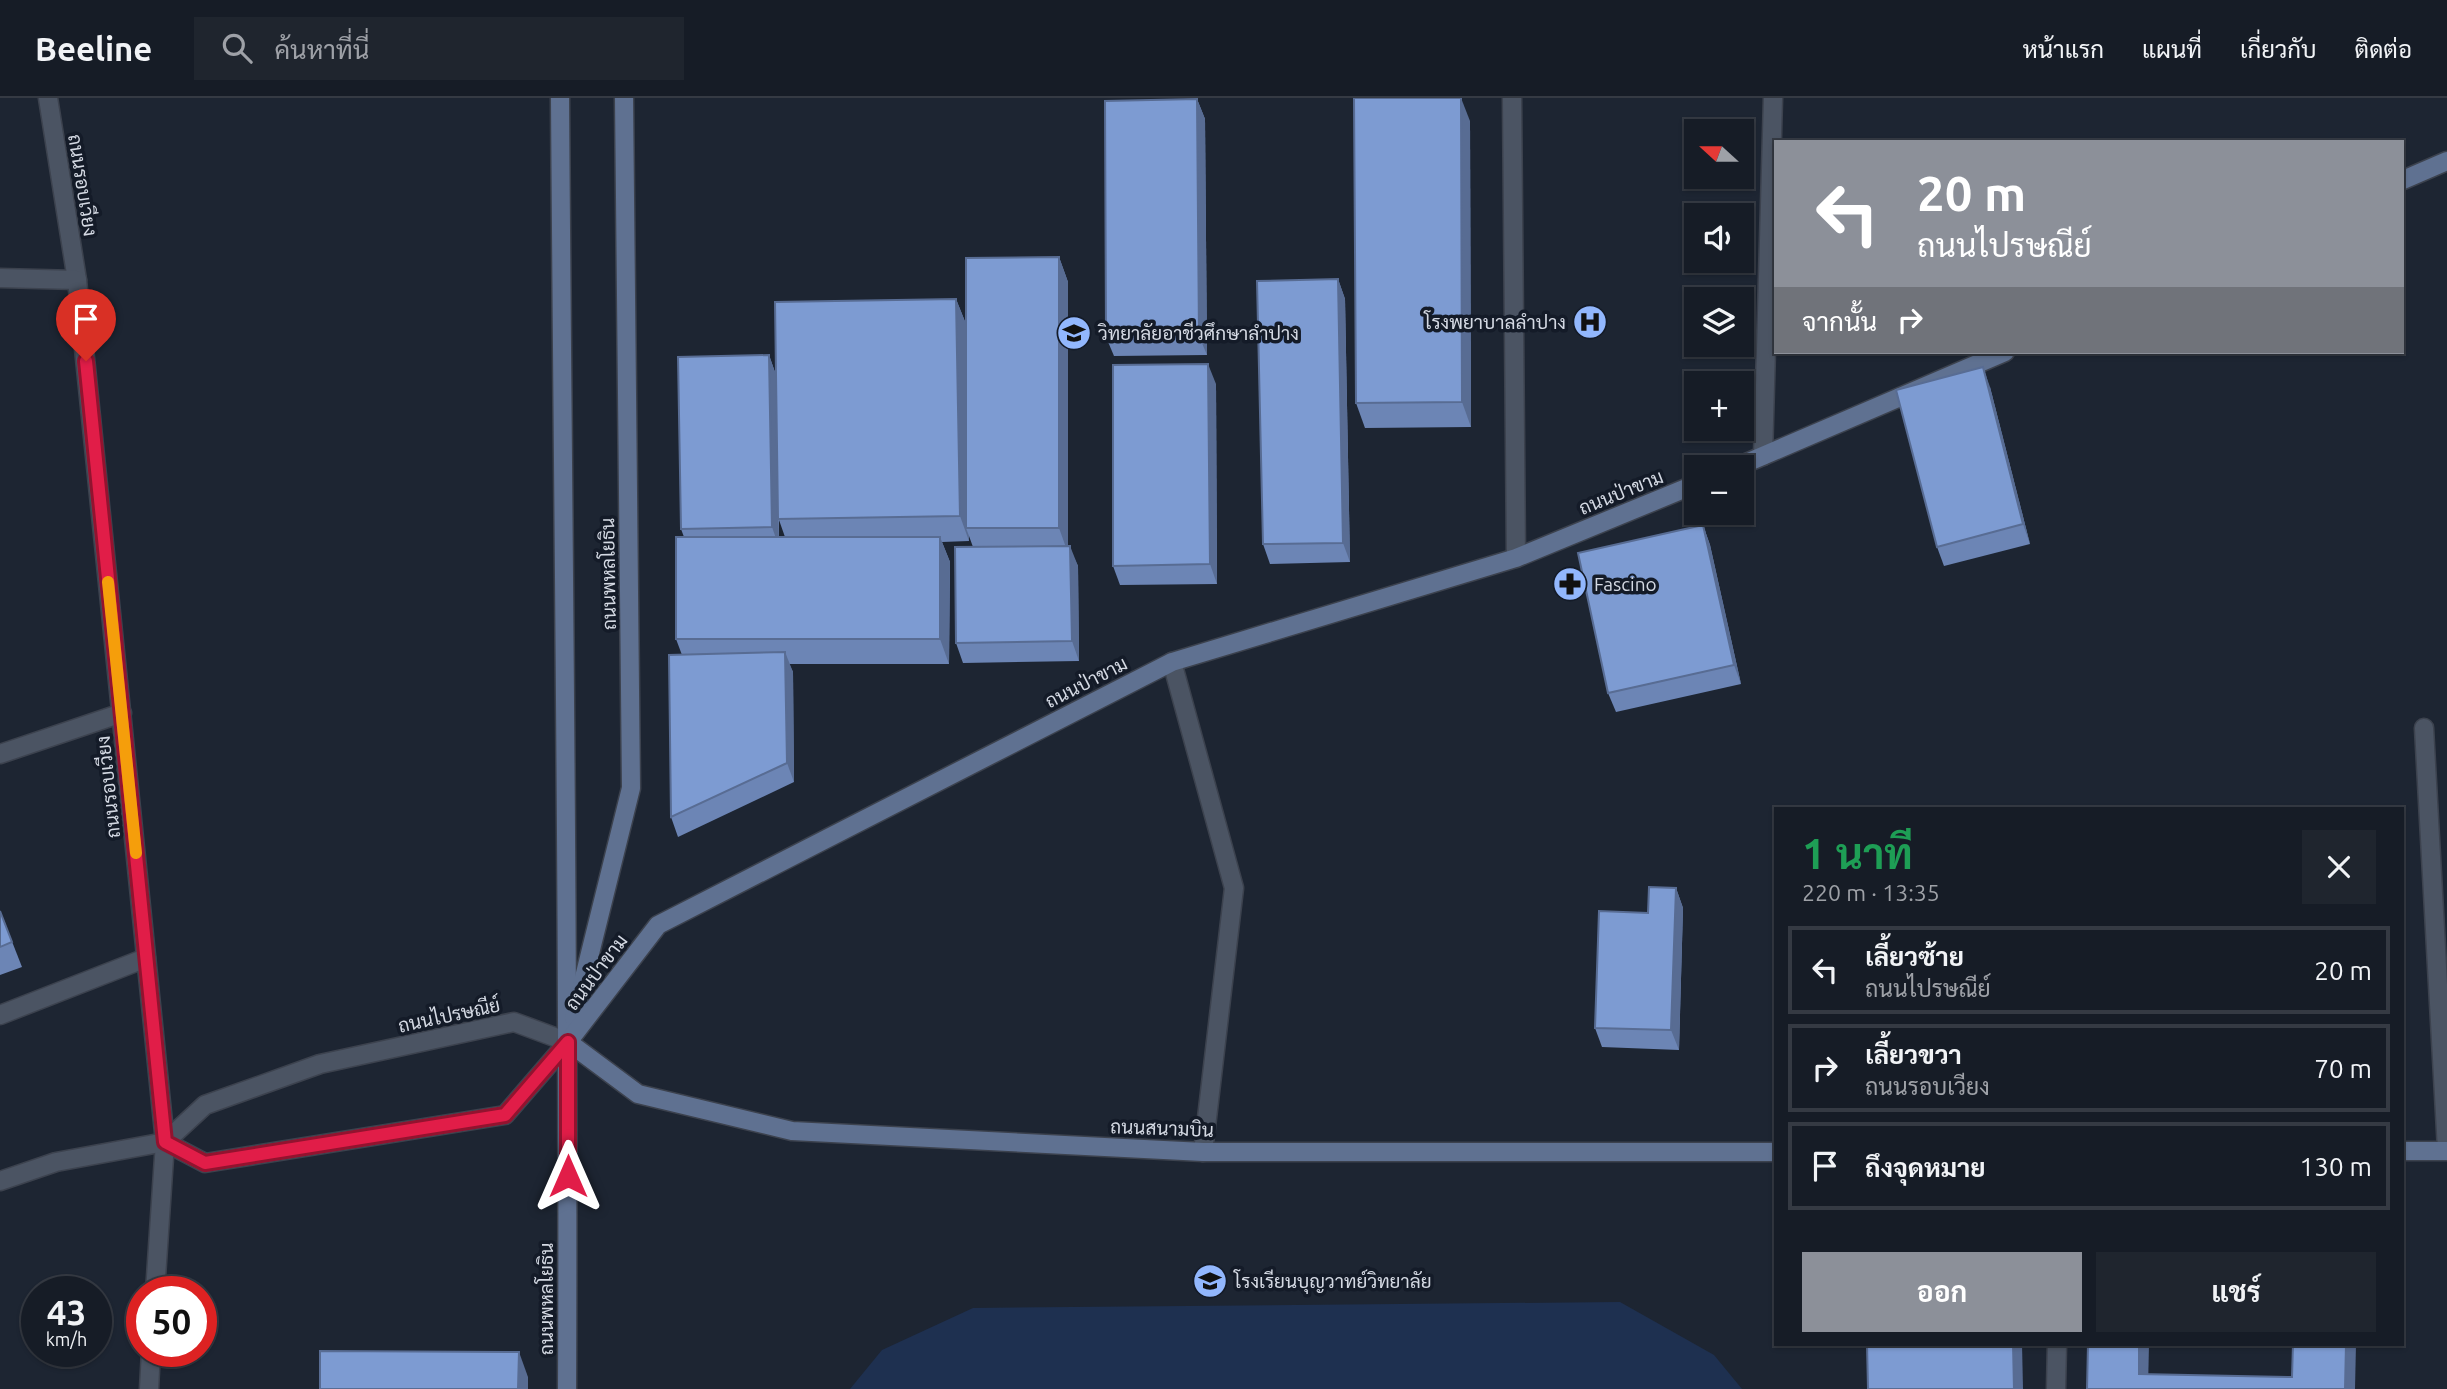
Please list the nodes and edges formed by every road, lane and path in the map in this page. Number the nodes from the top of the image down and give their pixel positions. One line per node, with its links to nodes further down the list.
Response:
1 (48, 98): 9 (street, ถนนรอบเวียง)
2 (560, 98): 21 (street, ถนนพหลโยธิน)
3 (624, 98): 21 (street, ถนนพหลโยธิน)
4 (1512, 98): 14 (street)
5 (1773, 98): 11 (street)
6 (2447, 161): 7 (street)
7 (2404, 180)
8 (0, 278): 9 (street)
9 (77, 280): 16 (street, ถนนรอบเวียง)
10 (2000, 354): 11 (street)
11 (1763, 456): 12 (street)
12 (1754, 460)
13 (1684, 489): 14 (street, ถนนป่าขาม)
14 (1516, 558): 15 (street, ถนนป่าขาม)
15 (1172, 662): 21 (street, ถนนป่าขาม); 25 (street)
16 (122, 713): 18 (street); 19 (street, ถนนรอบเวียง)
17 (2424, 729): 23 (street)
18 (0, 754)
19 (146, 958): 20 (street); 22 (street, ถนนรอบเวียง)
20 (0, 1015)
21 (568, 1042): 22 (street, ถนนไปรษณีย์); 22 (street); 25 (street, ถนนสนามบิน); 32 (street, ถนนพหลโยธิน)
22 (165, 1142): 27 (street); 28 (street, ถนนรอบเวียง)
23 (2447, 1150): 24 (street)
24 (2404, 1151)
25 (1203, 1152): 26 (street, ถนนสนามบิน)
26 (1774, 1152)
27 (0, 1181)
28 (156, 1276)
29 (2057, 1346): 33 (street)
30 (150, 1367): 31 (street)
31 (149, 1389)
32 (567, 1389)
33 (2056, 1389)

